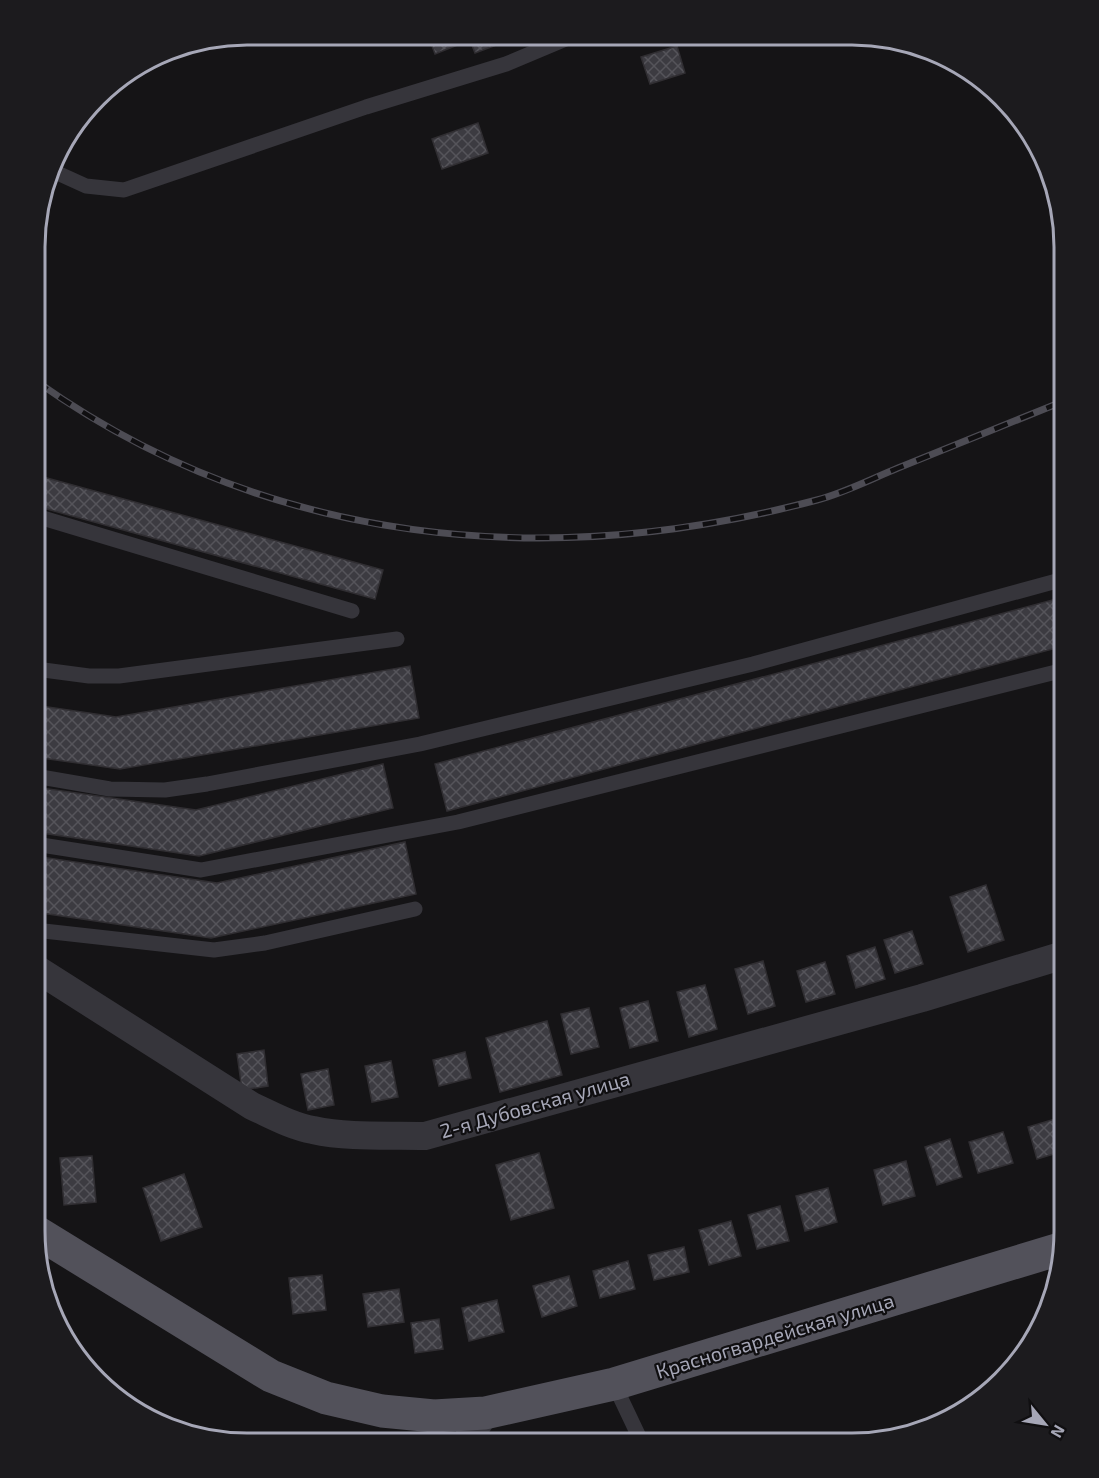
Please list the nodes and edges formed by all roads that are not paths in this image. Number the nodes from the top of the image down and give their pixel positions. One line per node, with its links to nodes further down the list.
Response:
1 (551, 45): 2 (lane)
2 (59, 174)
3 (45, 519): 5 (lane)
4 (1054, 582): 9 (lane)
5 (352, 611)
6 (398, 639): 7 (lane)
7 (45, 670)
8 (1054, 673): 10 (lane)
9 (45, 778)
10 (45, 846)
11 (415, 909): 12 (lane)
12 (45, 931)
13 (1054, 958): 14 (street, 2-я Дубовская улица)
14 (45, 974)
15 (46, 1238): 18 (main road, Красногвардейская улица)
16 (1053, 1251): 17 (main road, Красногвардейская улица)
17 (614, 1384): 18 (main road, Красногвардейская улица); 19 (lane)
18 (481, 1428)
19 (637, 1433)

